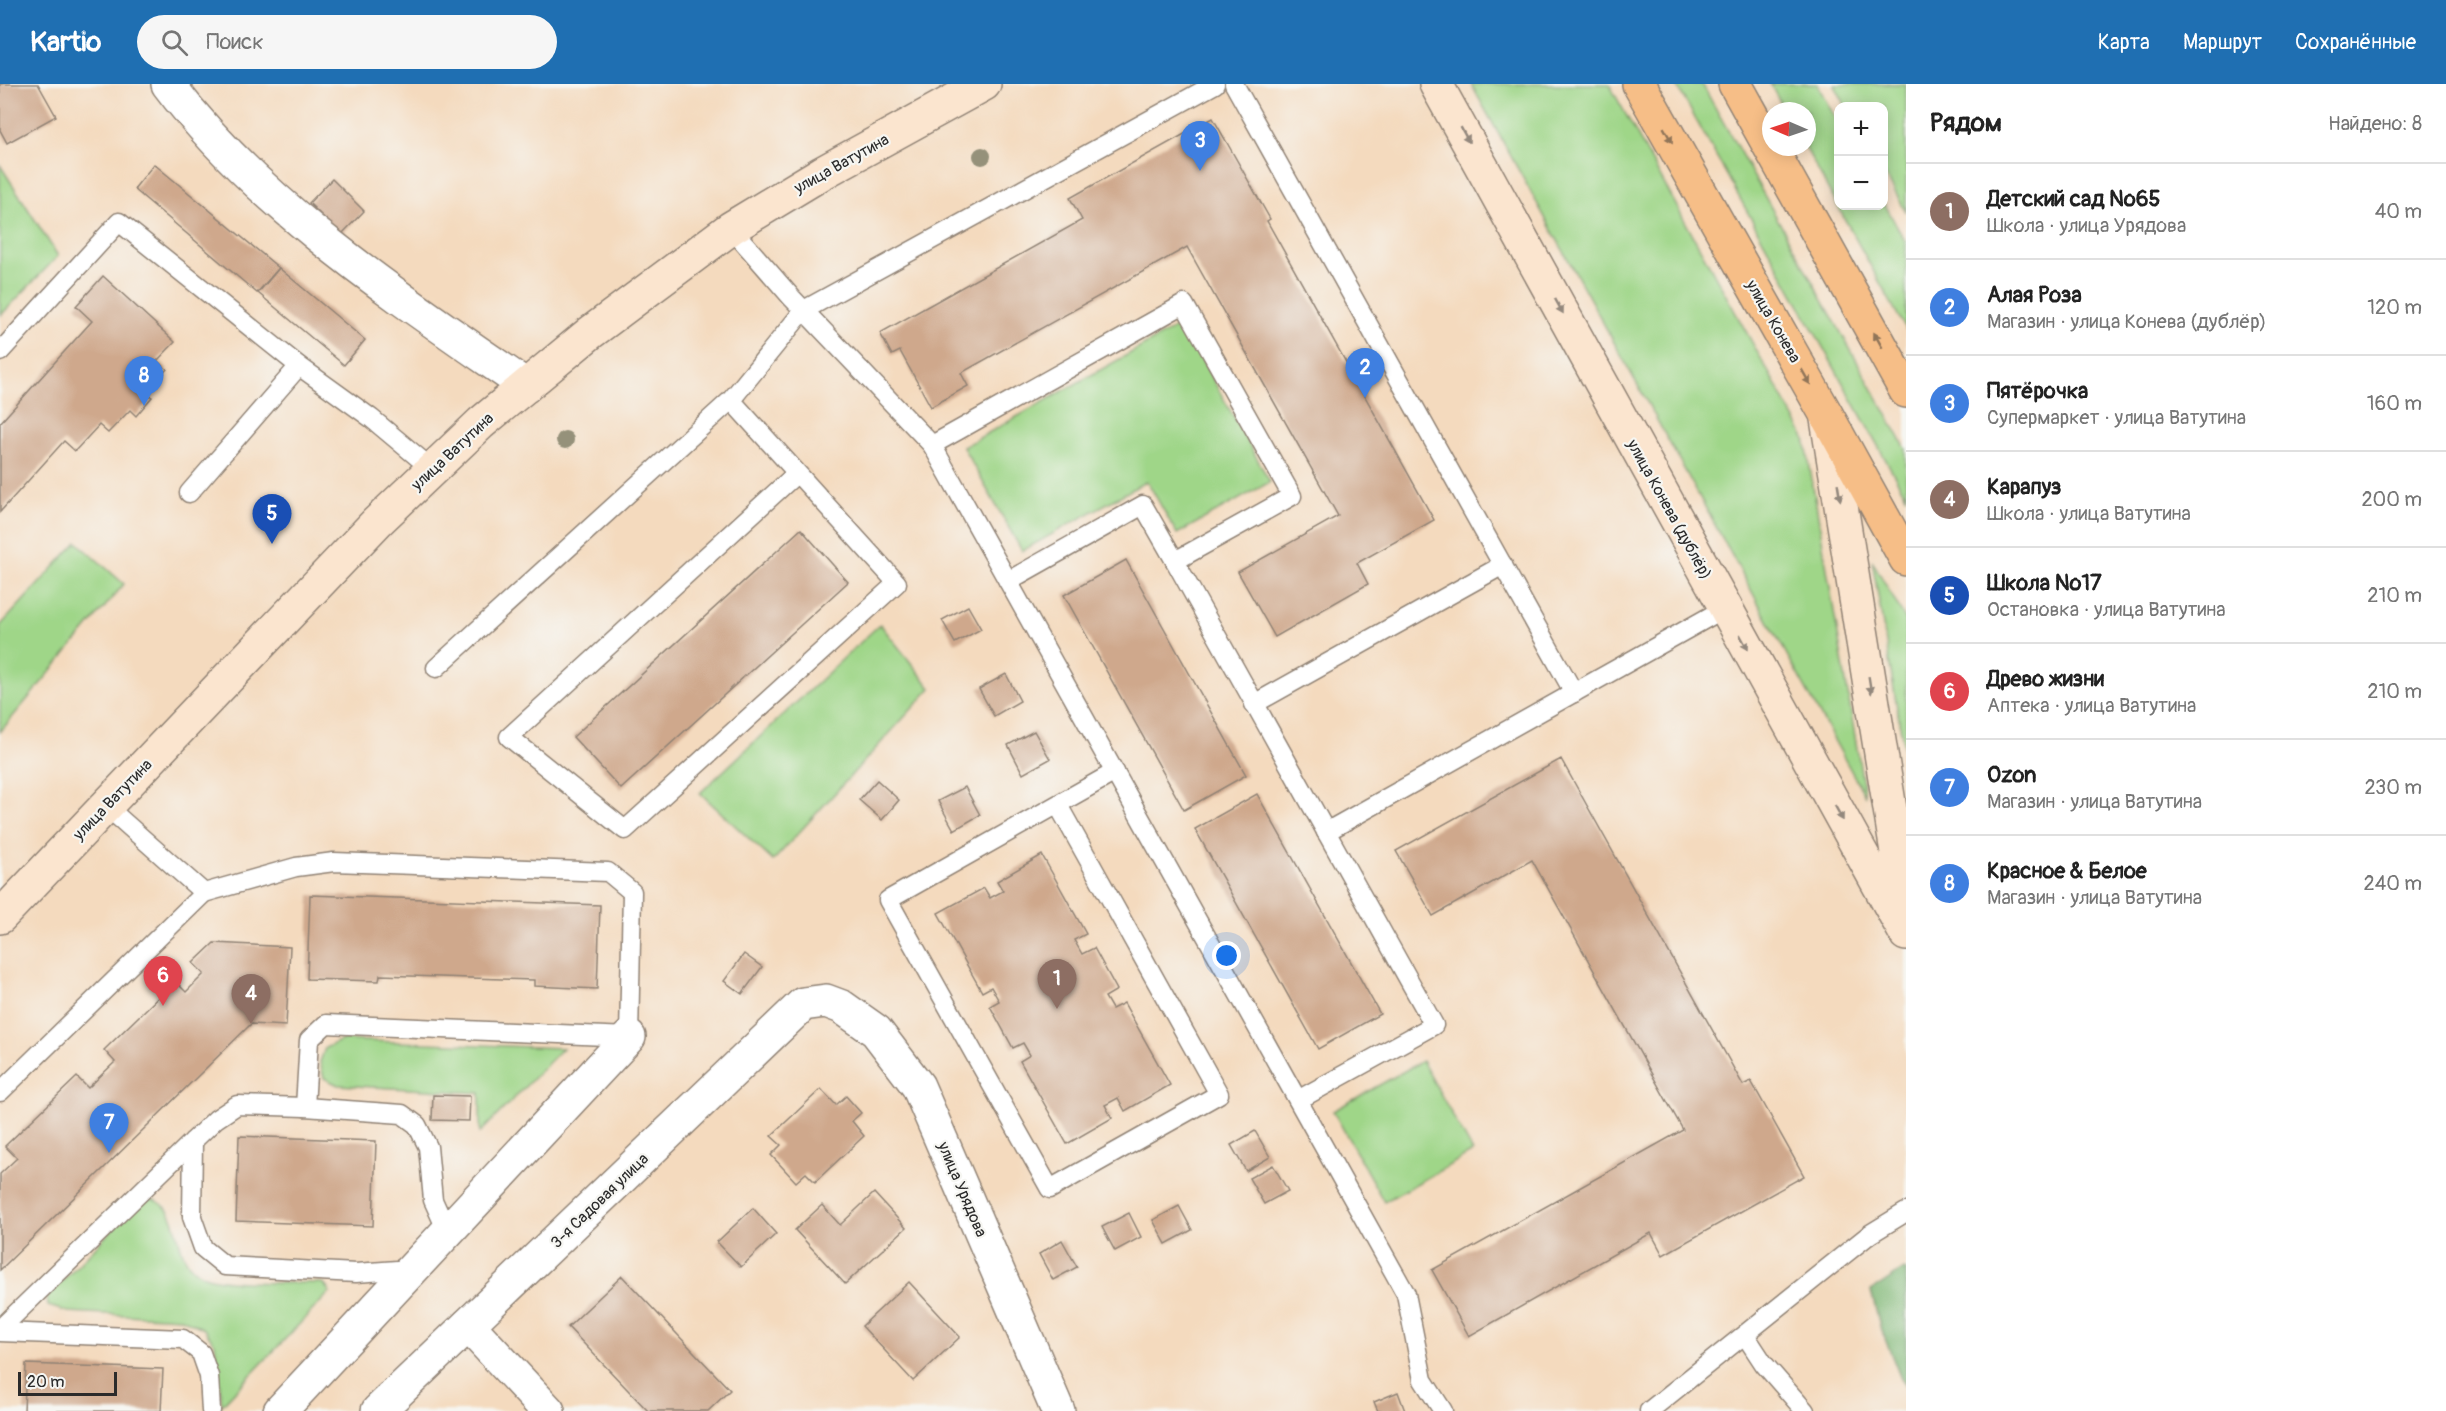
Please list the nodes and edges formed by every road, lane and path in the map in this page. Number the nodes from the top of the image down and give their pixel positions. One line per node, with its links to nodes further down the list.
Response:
1 (168, 84): 12 (street)
2 (984, 84): 8 (main road, улица Ватутина)
3 (1215, 84): 9 (lane)
4 (1234, 84): 22 (lane)
5 (1436, 84): 24 (main road, улица Конева (дублёр), one-way to 24)
6 (1639, 84): 15 (main road, улица Конева, one-way to 15)
7 (1735, 84): 13 (main road, one-way to 7)
8 (731, 228): 9 (lane); 12 (main road, улица Ватутина)
9 (804, 310): 14 (lane); 16 (lane)
10 (2, 345): 11 (lane)
11 (299, 366): 17 (lane); 19 (lane)
12 (526, 386): 17 (main road, улица Ватутина)
13 (1906, 391)
14 (731, 400): 18 (lane); 25 (lane)
15 (1826, 414): 20 (main road, улица Конева); 33 (main road, one-way to 33)
16 (932, 445): 21 (lane); 23 (lane)
17 (432, 469): 30 (main road, улица Ватутина)
18 (797, 473): 18 (lane)
19 (189, 493)
20 (1906, 559)
21 (1175, 561): 23 (lane); 27 (lane)
22 (1503, 565): 26 (lane); 27 (lane)
23 (1008, 581): 28 (lane)
24 (1725, 608): 26 (lane); 35 (main road, улица Конева (дублёр), one-way to 35)
25 (436, 668)
26 (1574, 693): 31 (lane)
27 (1254, 704): 31 (lane)
28 (1115, 772): 29 (lane); 39 (lane)
29 (1058, 805): 29 (lane)
30 (106, 806): 32 (lane); 34 (main road, улица Ватутина)
31 (1326, 832): 39 (lane)
32 (204, 893): 37 (lane); 38 (lane)
33 (1906, 908)
34 (0, 917)
35 (1906, 934)
36 (826, 1000): 45 (street, 3-я Садовая улица); 52 (street, улица Урядова)
37 (629, 1037): 40 (lane); 43 (street)
38 (0, 1092)
39 (1298, 1100): 53 (lane)
40 (305, 1107): 41 (lane); 43 (lane)
41 (193, 1140): 44 (lane); 46 (lane)
42 (1906, 1212): 47 (lane)
43 (447, 1231): 44 (street)
44 (411, 1269): 49 (street)
45 (468, 1325): 50 (street, 3-я Садовая улица); 51 (street)
46 (0, 1330): 48 (lane)
47 (1745, 1335): 54 (lane); 55 (lane)
48 (211, 1411)
49 (280, 1411)
50 (378, 1411)
51 (548, 1411)
52 (1058, 1411)
53 (1443, 1411)
54 (1649, 1411)
55 (1805, 1411)

